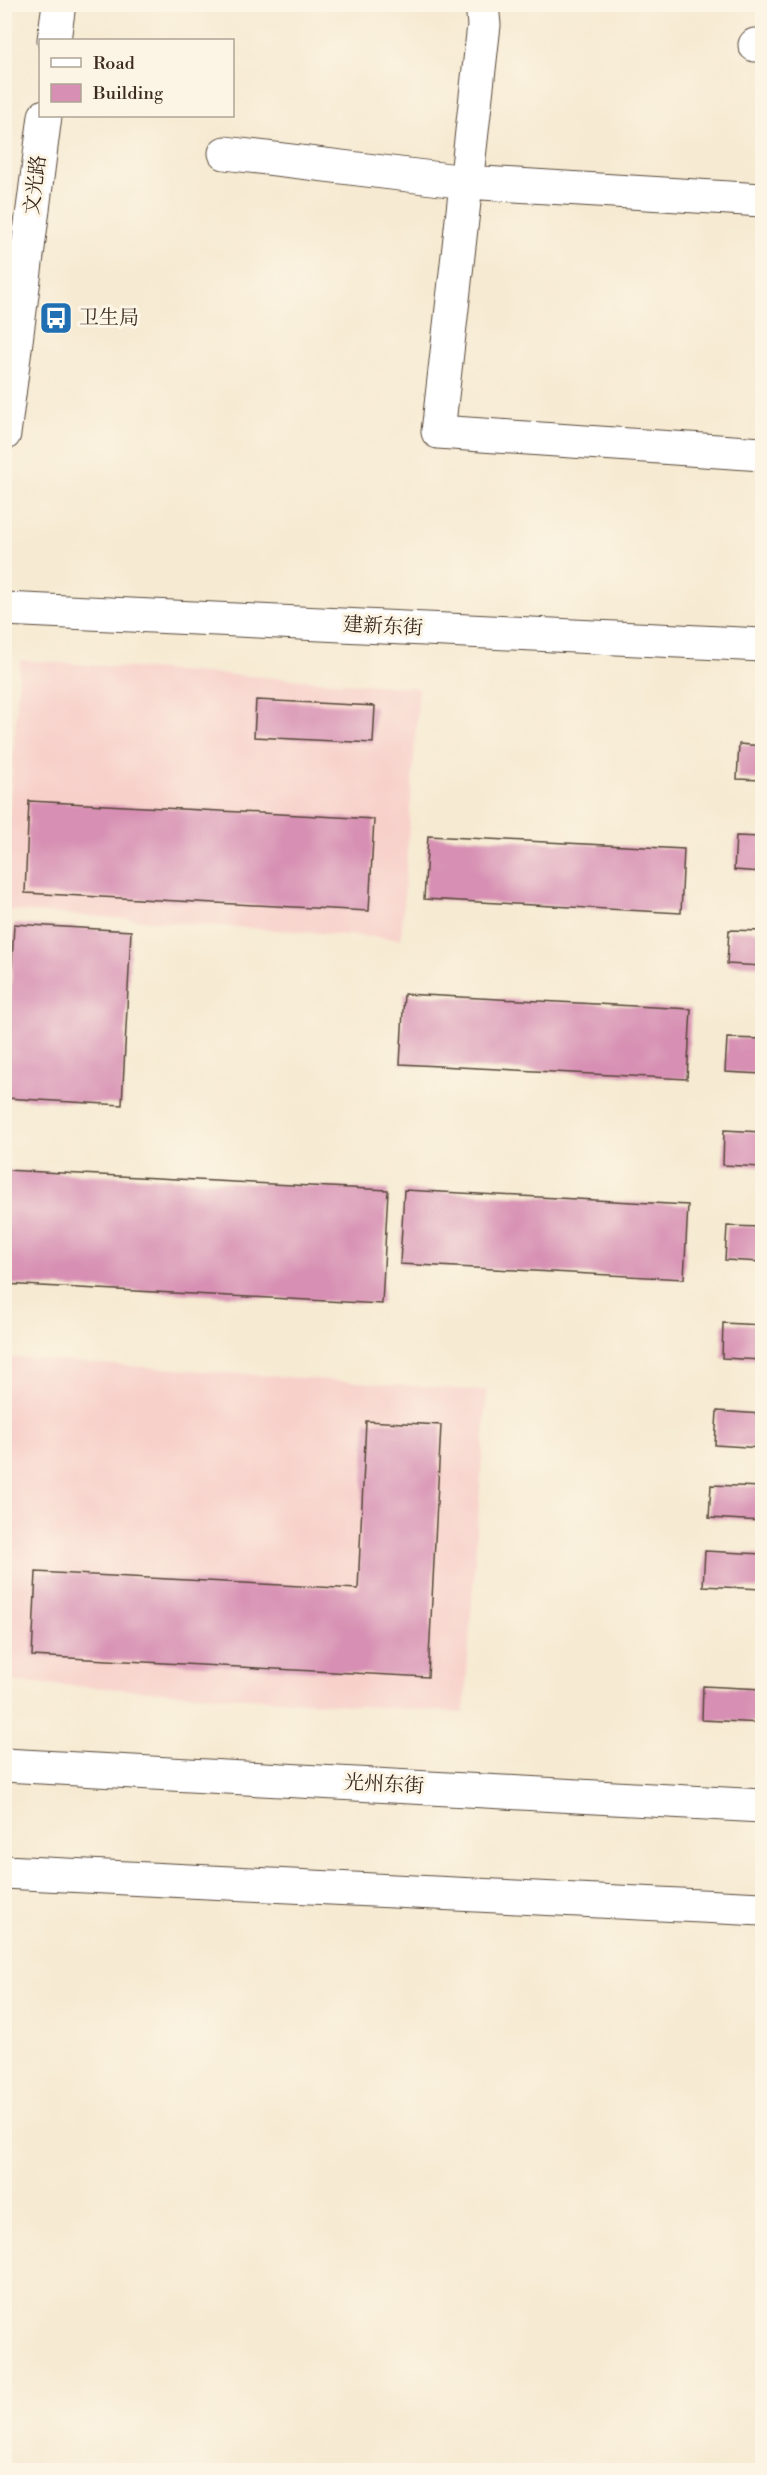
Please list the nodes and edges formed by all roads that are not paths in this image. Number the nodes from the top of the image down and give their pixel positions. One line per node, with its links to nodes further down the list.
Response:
1 (59, 4): 3 (street)
2 (482, 4): 6 (street)
3 (54, 39)
4 (45, 117): 8 (street, 文光路)
5 (225, 153): 6 (street)
6 (466, 182): 7 (street); 9 (street)
7 (762, 200)
8 (4, 434)
9 (762, 454)
10 (4, 609): 11 (street, 建新东街)
11 (762, 645)
12 (4, 1765): 13 (street, 光州东街)
13 (762, 1806)
14 (4, 1872): 15 (street)
15 (762, 1909)

